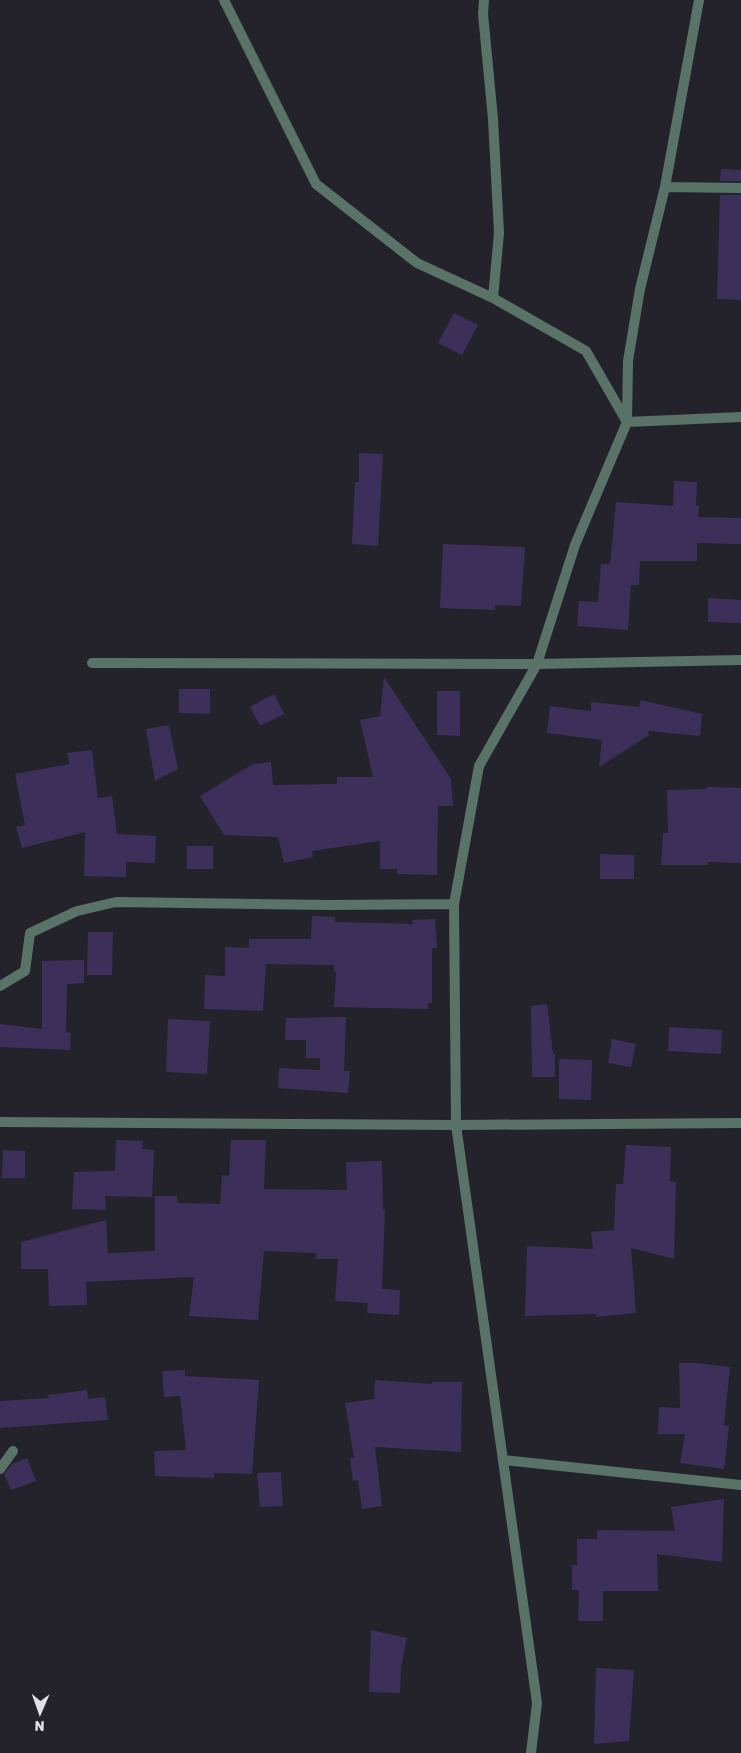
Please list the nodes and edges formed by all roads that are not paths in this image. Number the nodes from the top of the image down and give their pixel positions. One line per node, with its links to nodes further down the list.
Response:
1 (224, 0): 6 (street)
2 (484, 0): 6 (street)
3 (699, 0): 4 (street)
4 (664, 187): 5 (street); 8 (street)
5 (741, 188)
6 (493, 298): 8 (street)
7 (741, 417): 8 (street)
8 (627, 422): 11 (street)
9 (741, 660): 11 (street)
10 (92, 663): 11 (street)
11 (537, 664): 12 (street)
12 (454, 904): 13 (street); 16 (street)
13 (0, 986)
14 (0, 1122): 16 (street)
15 (741, 1124): 16 (street)
16 (456, 1125): 18 (street)
17 (13, 1451): 19 (street)
18 (503, 1460): 20 (street); 21 (street)
19 (0, 1469)
20 (741, 1485)
21 (530, 1753)

